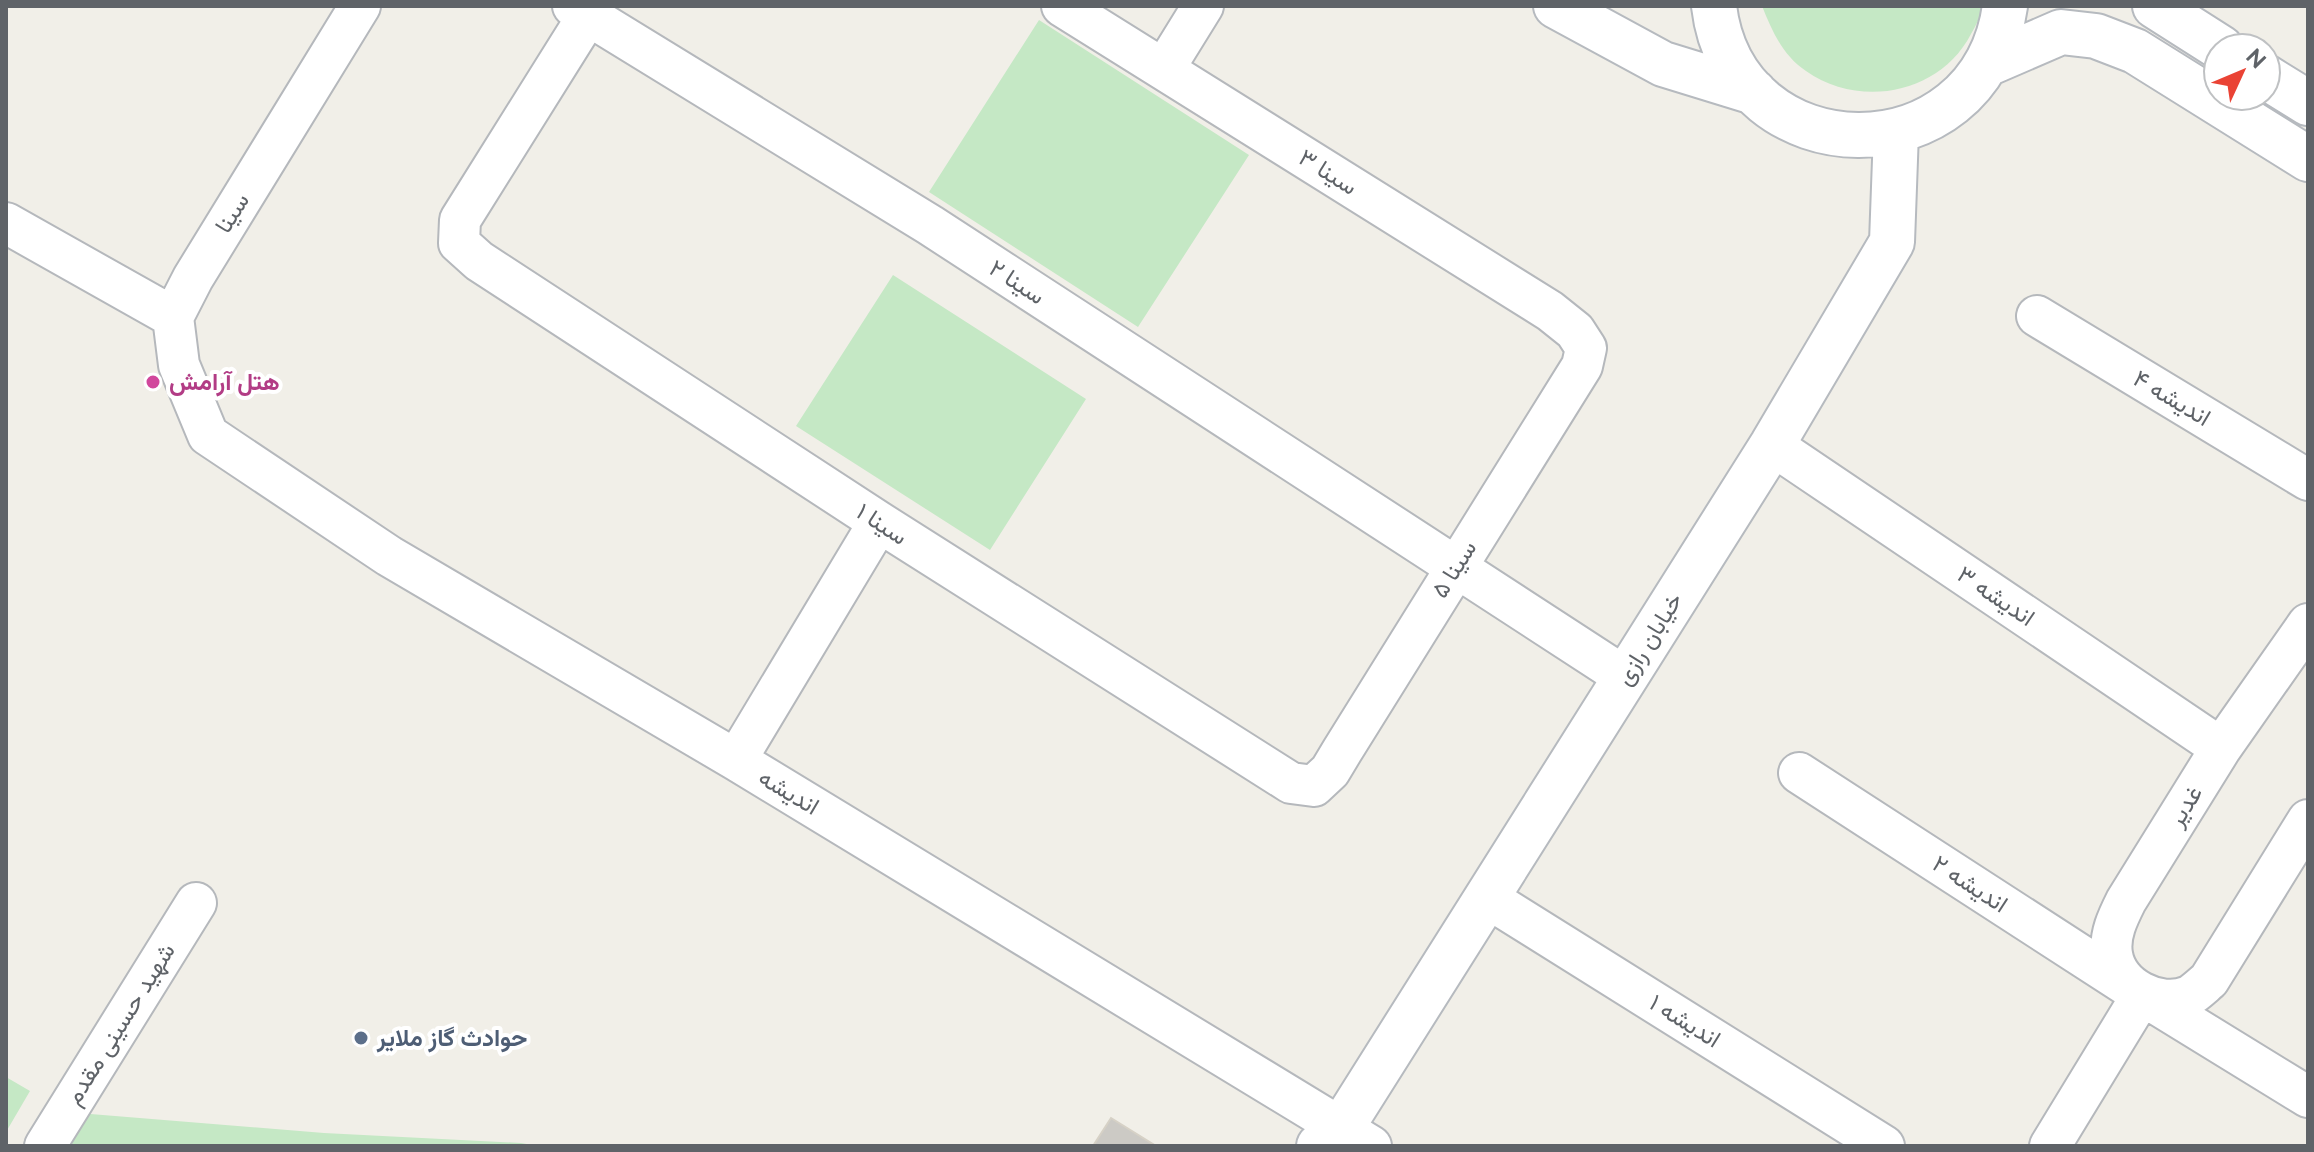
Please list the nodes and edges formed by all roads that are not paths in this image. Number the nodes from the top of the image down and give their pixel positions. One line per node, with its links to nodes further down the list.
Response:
1 (360, 6): 19 (street, سینا)
2 (1062, 6): 11 (street, سینا ۳)
3 (1203, 6): 11 (street)
4 (1556, 6): 13 (main road)
5 (1714, 6): 13 (main road)
6 (2005, 6): 10 (main road)
7 (2155, 6): 9 (main road)
8 (585, 9): 23 (street, سینا ۱); 24 (street, سینا ۲)
9 (2202, 36)
10 (1987, 64): 15 (main road); 16 (main road)
11 (1164, 69): 20 (street, سینا ۳)
12 (2282, 87): 14 (main road)
13 (1754, 92): 15 (main road)
14 (2308, 103)
15 (1896, 132): 21 (main road, خیابان رازی)
16 (2308, 159)
17 (6, 223): 19 (street)
18 (2037, 316): 22 (street, اندیشه ۴)
19 (173, 317): 28 (street, اندیشه)
20 (1586, 348): 24 (street, سینا ۵)
21 (1772, 445): 26 (main road, خیابان رازی); 27 (street, اندیشه ۳)
22 (2308, 480)
23 (879, 522): 28 (street); 30 (street, سینا ۱)
24 (1455, 568): 26 (street, سینا ۲); 30 (street, سینا ۵)
25 (2308, 624): 27 (street, غدیر)
26 (1625, 677): 32 (main road, خیابان رازی)
27 (2221, 748): 34 (street, غدیر)
28 (736, 760): 36 (street, اندیشه)
29 (1799, 773): 34 (street, اندیشه ۲)
30 (1314, 786)
31 (2308, 820): 34 (street)
32 (1486, 897): 36 (main road, خیابان رازی); 38 (street, اندیشه ۱)
33 (196, 903): 37 (street, شهید حسینی مقدم)
34 (2142, 995): 35 (street); 39 (street)
35 (2308, 1097)
36 (1342, 1141)
37 (45, 1146)
38 (1884, 1146)
39 (2050, 1146)

